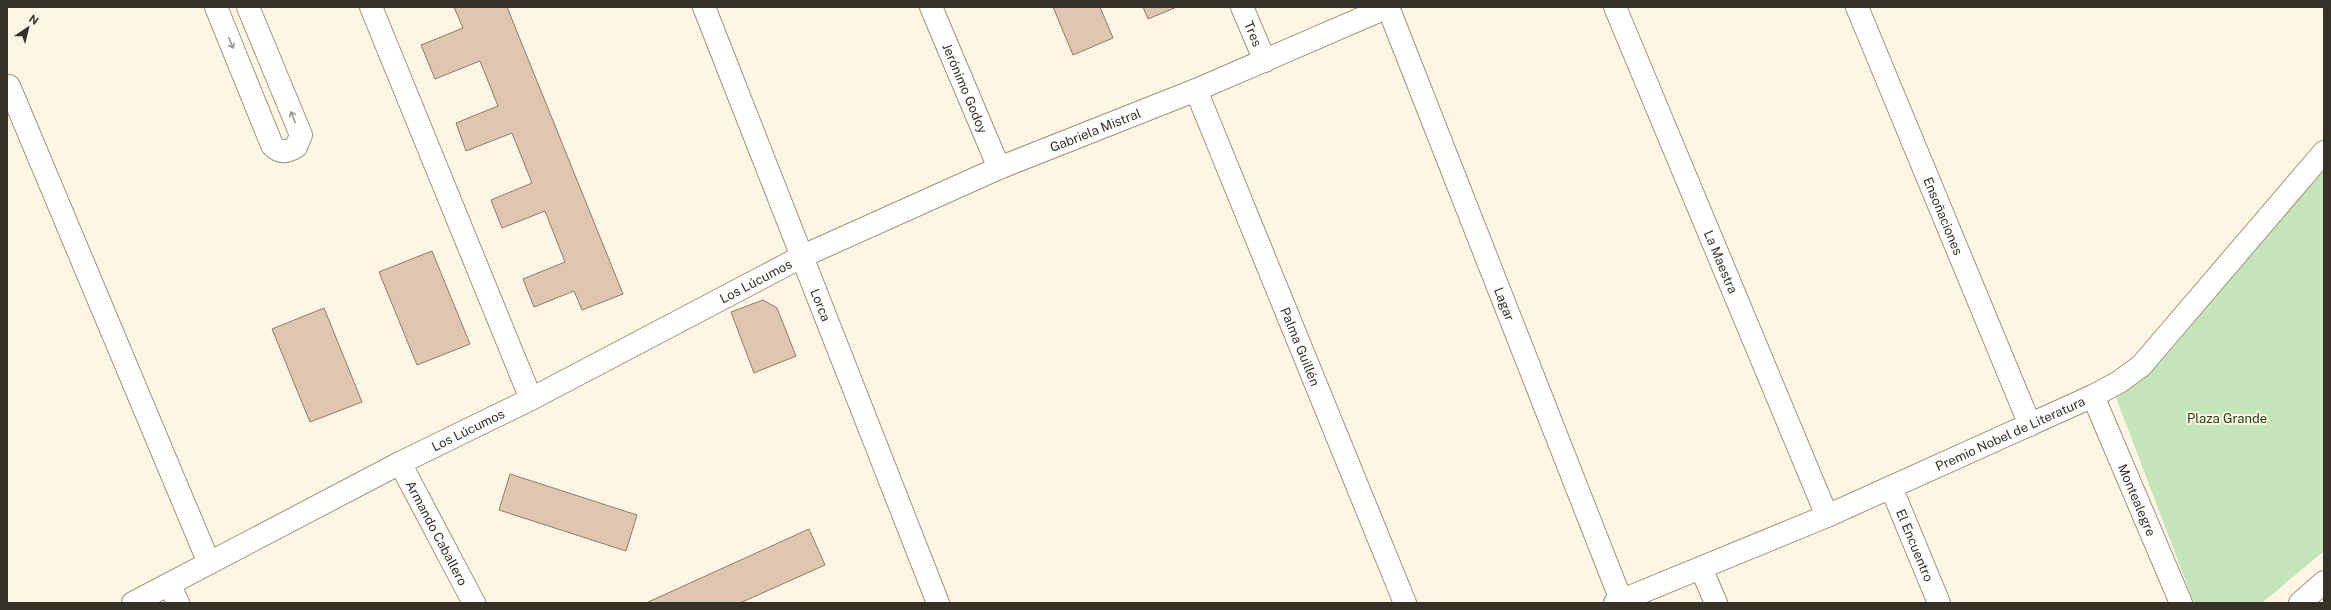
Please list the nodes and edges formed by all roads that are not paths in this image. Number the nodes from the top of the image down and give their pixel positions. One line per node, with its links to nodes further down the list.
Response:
1 (216, 7): 12 (street, one-way to 12)
2 (248, 7): 10 (street)
3 (371, 7): 19 (street)
4 (704, 7): 17 (street, Lorca)
5 (931, 7): 16 (street, Jerónimo Godoy)
6 (1242, 7): 11 (street, Tres)
7 (1388, 7): 11 (street, Gabriela Mistral); 28 (street, Lagar)
8 (1615, 7): 23 (street, La Maestra)
9 (1857, 7): 20 (street, Ensoñaciones)
10 (268, 56): 12 (street); 12 (street, one-way to 10)
11 (1265, 61): 14 (street, Gabriela Mistral)
12 (241, 68)
13 (9, 86): 24 (street)
14 (1196, 90): 16 (street, Gabriela Mistral); 32 (street, Palma Guillén)
15 (2324, 152): 18 (street, Premio Nobel de Literatura)
16 (999, 168): 17 (street, Gabriela Mistral)
17 (803, 256): 19 (street, Los Lúcumos); 31 (street, Lorca)
18 (2094, 396): 20 (street, Premio Nobel de Literatura); 35 (street, Montealegre)
19 (531, 399): 21 (street, Los Lúcumos)
20 (2030, 425): 22 (street, Premio Nobel de Literatura)
21 (400, 463): 24 (street, Los Lúcumos); 30 (street, Armando Caballero)
22 (1891, 487): 23 (street, Premio Nobel de Literatura); 34 (street, El Encuentro)
23 (1827, 516): 25 (street, Premio Nobel de Literatura)
24 (209, 563): 27 (street, Los Lúcumos)
25 (1701, 568): 28 (street, Premio Nobel de Literatura); 33 (street)
26 (2324, 582): 36 (street)
27 (174, 593): 29 (street, Los Lúcumos)
28 (1618, 602)
29 (133, 603)
30 (474, 603)
31 (938, 603)
32 (1405, 603)
33 (1716, 603)
34 (1939, 603)
35 (2181, 603)
36 (2300, 603)

